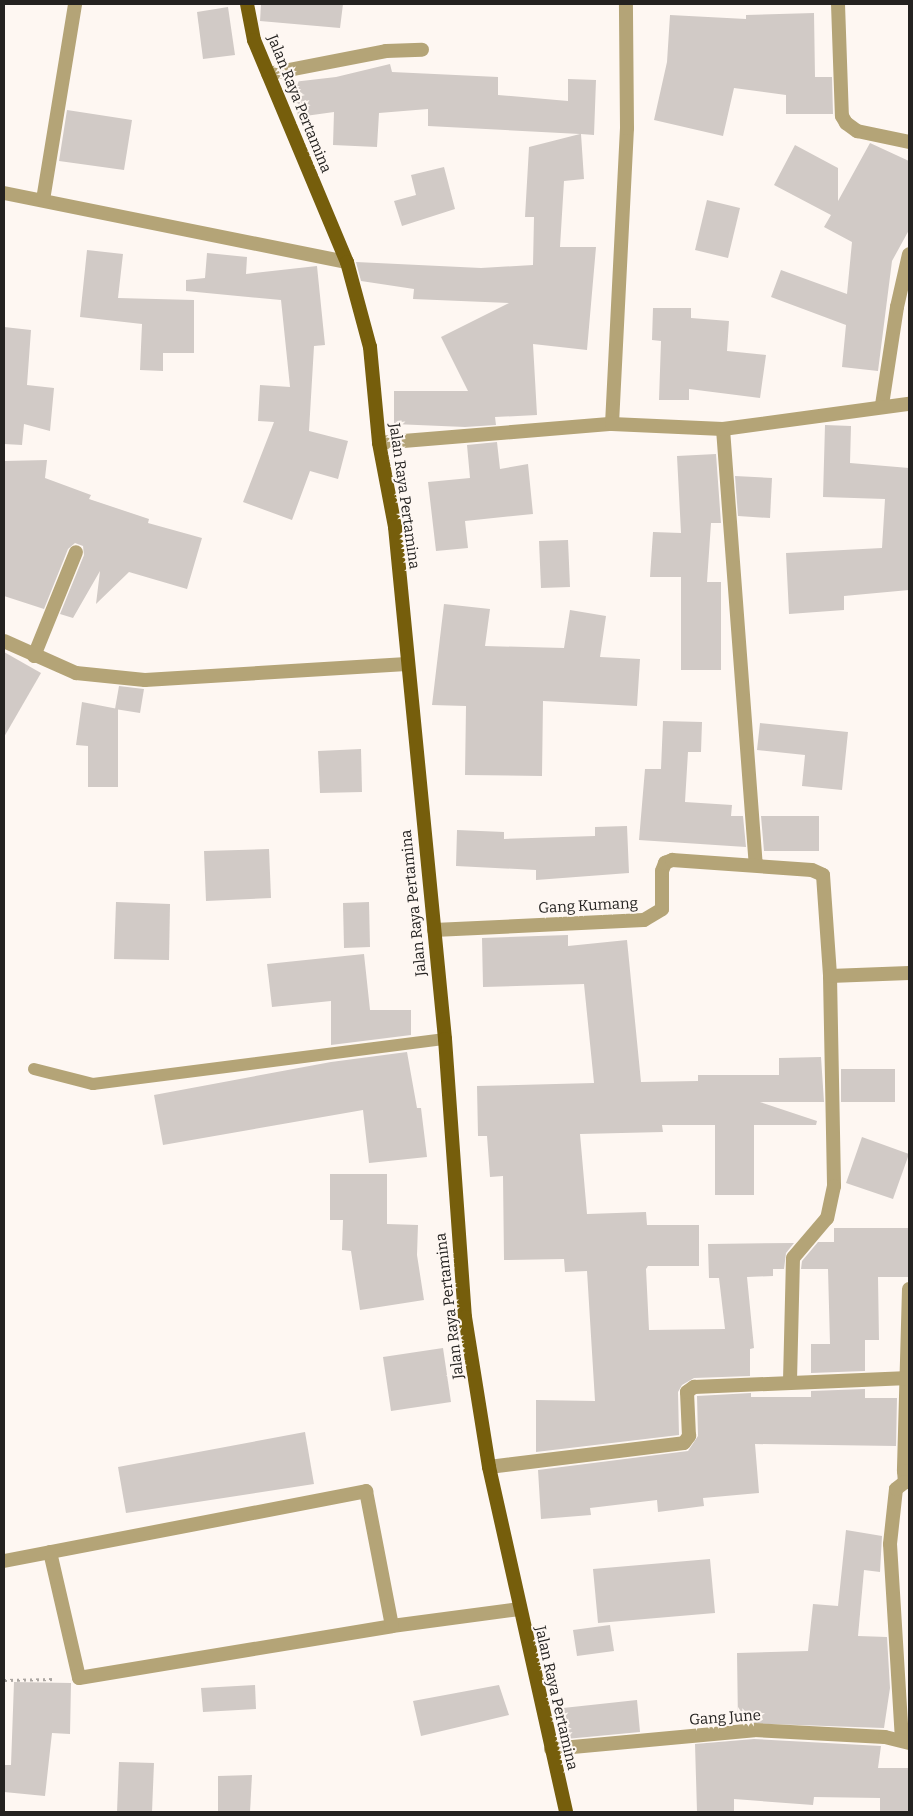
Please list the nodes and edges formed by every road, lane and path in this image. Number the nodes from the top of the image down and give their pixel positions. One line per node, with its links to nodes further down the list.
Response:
1 (75, 4): 9 (street)
2 (247, 4): 6 (main road, Jalan Raya Pertamina)
3 (626, 4): 14 (street)
4 (838, 4): 7 (street)
5 (422, 50): 6 (street)
6 (268, 74): 11 (main road, Jalan Raya Pertamina)
7 (909, 142)
8 (4, 193): 9 (street)
9 (43, 200): 11 (street)
10 (909, 254): 13 (street)
11 (348, 262): 16 (main road, Jalan Raya Pertamina)
12 (909, 404): 13 (street)
13 (882, 405): 15 (street)
14 (612, 424): 15 (street); 16 (street)
15 (723, 429): 21 (street)
16 (379, 443): 20 (main road, Jalan Raya Pertamina)
17 (76, 552): 19 (street)
18 (4, 641): 19 (street)
19 (34, 656): 20 (street)
20 (407, 664): 22 (main road, Jalan Raya Pertamina)
21 (756, 865): 22 (street, Gang Kumang); 24 (street)
22 (434, 930): 25 (main road, Jalan Raya Pertamina)
23 (909, 973): 24 (street)
24 (830, 976): 29 (street)
25 (444, 1040): 26 (lane); 30 (main road, Jalan Raya Pertamina)
26 (34, 1069)
27 (909, 1289): 28 (street)
28 (909, 1378): 29 (street); 31 (street)
29 (790, 1382): 30 (street)
30 (489, 1467): 34 (main road, Jalan Raya Pertamina)
31 (907, 1482): 38 (street)
32 (50, 1552): 33 (street); 35 (street); 36 (street)
33 (4, 1561)
34 (520, 1609): 35 (street); 39 (main road, Jalan Raya Pertamina)
35 (392, 1626): 36 (street)
36 (79, 1678): 37 (path)
37 (4, 1680)
38 (906, 1742): 39 (street, Gang June)
39 (551, 1749): 40 (main road, Jalan Raya Pertamina)
40 (566, 1812)

